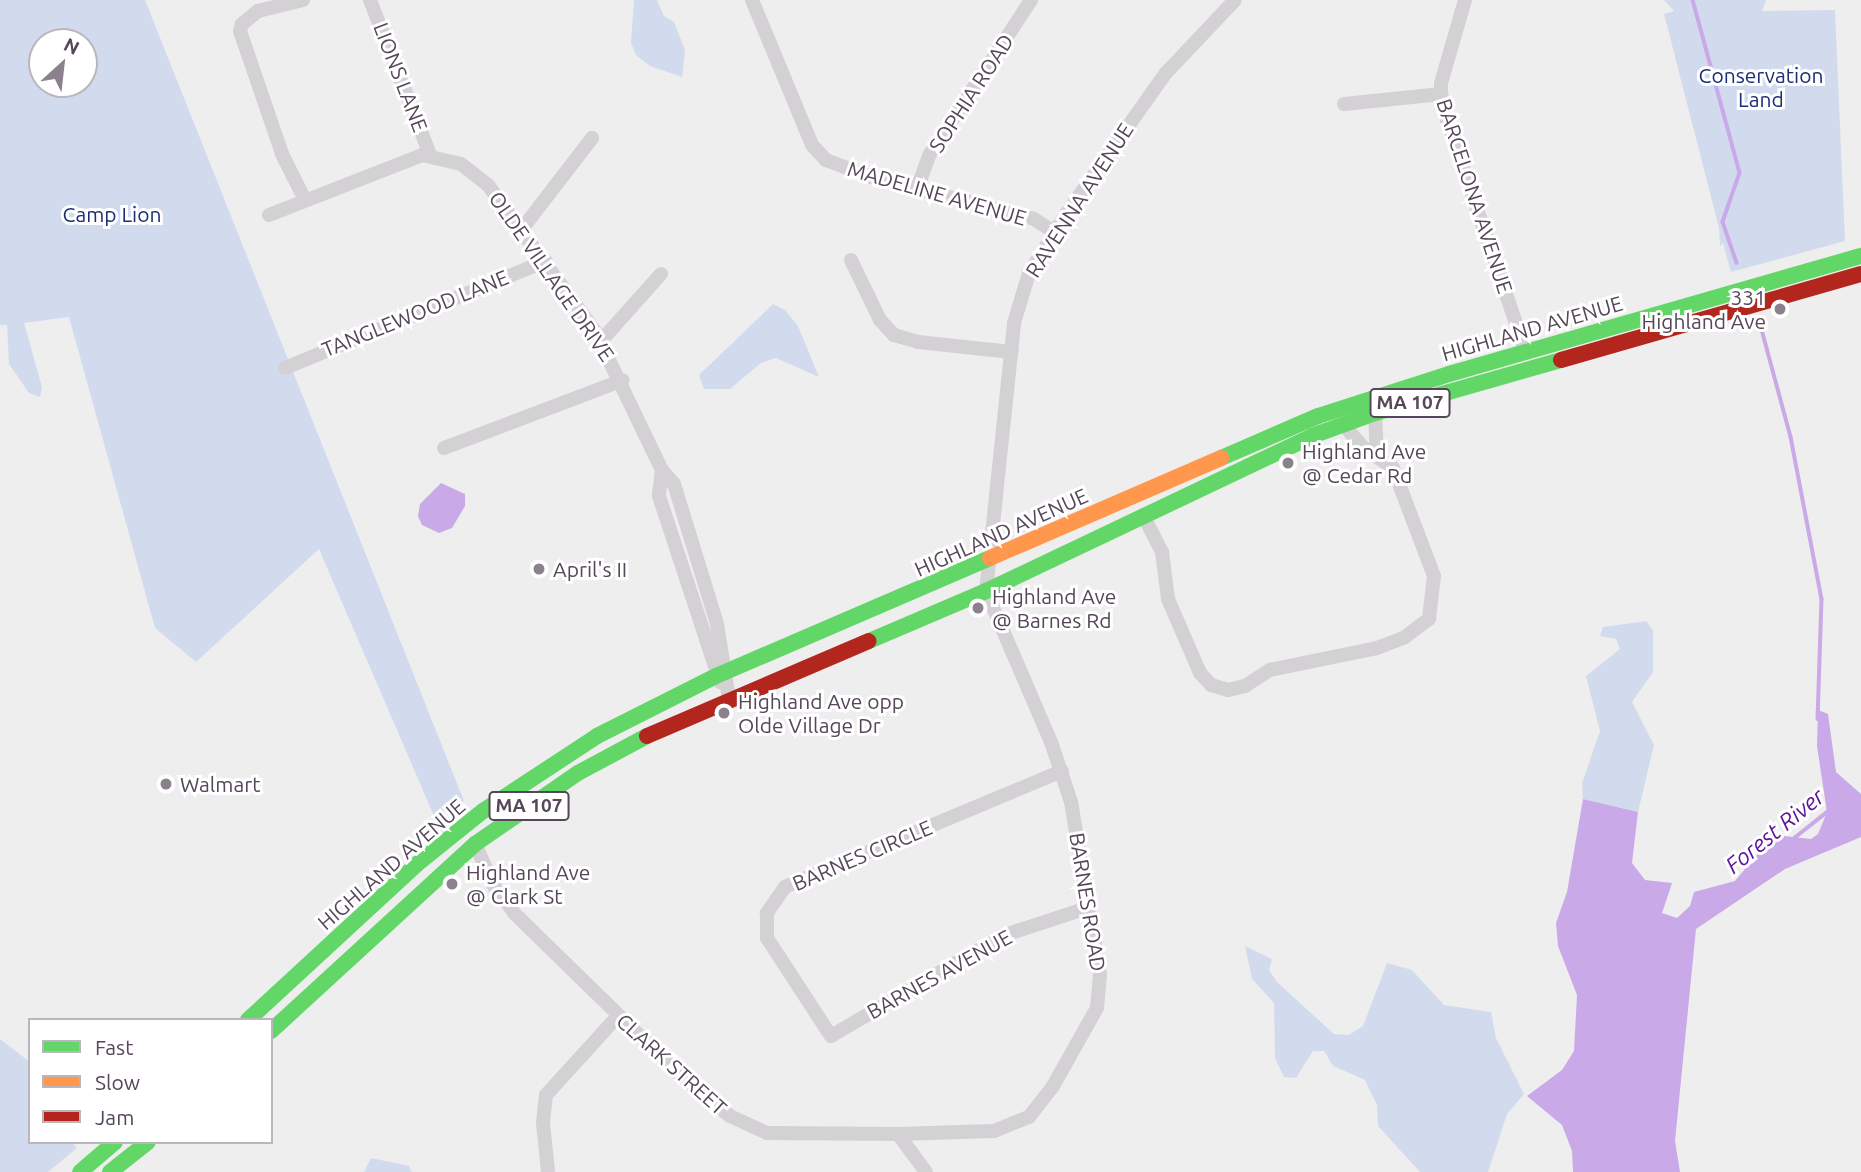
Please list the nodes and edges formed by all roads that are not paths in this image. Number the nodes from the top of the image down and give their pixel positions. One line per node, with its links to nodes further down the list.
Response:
1 (303, 0): 12 (street)
2 (370, 0): 10 (street, LIONS LANE)
3 (752, 0): 11 (street, MADELINE AVENUE)
4 (1031, 0): 11 (street, SOPHIA ROAD)
5 (1235, 0): 15 (street, RAVENNA AVENUE)
6 (1465, 0): 7 (street, BARCELONA AVENUE)
7 (1441, 94): 8 (street); 23 (street, BARCELONA AVENUE)
8 (1344, 104)
9 (592, 138): 14 (street)
10 (430, 155): 12 (street); 14 (street, OLDE VILLAGE DRIVE)
11 (917, 189): 15 (street, MADELINE AVENUE)
12 (305, 200): 13 (street)
13 (269, 215)
14 (522, 229): 18 (street, OLDE VILLAGE DRIVE)
15 (1054, 233): 22 (street, RAVENNA AVENUE)
16 (1861, 256): 23 (main road, HIGHLAND AVENUE / MA 107)
17 (850, 260): 22 (street)
18 (545, 261): 21 (street, OLDE VILLAGE DRIVE); 24 (street, TANGLEWOOD LANE)
19 (661, 274): 21 (street)
20 (1861, 274): 26 (main road, HIGHLAND AVENUE / MA 107)
21 (601, 341): 25 (street, OLDE VILLAGE DRIVE)
22 (1011, 352): 31 (street, RAVENNA AVENUE)
23 (1526, 352): 31 (main road, HIGHLAND AVENUE / MA 107)
24 (285, 368)
25 (622, 380): 28 (street); 33 (street, OLDE VILLAGE DRIVE)
26 (1375, 413): 27 (main road, HIGHLAND AVENUE / MA 107); 29 (street)
27 (1344, 425): 29 (street); 30 (main road, HIGHLAND AVENUE / MA 107)
28 (444, 448)
29 (1377, 456): 30 (street)
30 (1143, 515): 32 (main road, HIGHLAND AVENUE / MA 107)
31 (988, 561): 32 (street, RAVENNA AVENUE); 33 (main road, HIGHLAND AVENUE / MA 107)
32 (986, 591): 34 (main road, HIGHLAND AVENUE / MA 107); 35 (street, BARNES ROAD)
33 (722, 673): 34 (street, OLDE VILLAGE DRIVE); 39 (main road, HIGHLAND AVENUE / MA 107)
34 (729, 699): 36 (main road, HIGHLAND AVENUE / MA 107)
35 (1062, 771): 37 (street, BARNES ROAD); 41 (street, BARNES CIRCLE)
36 (475, 844): 38 (street, CLARK STREET); 40 (main road, HIGHLAND AVENUE / MA 107)
37 (1090, 907): 41 (street, BARNES AVENUE); 42 (street, BARNES ROAD)
38 (618, 1016): 42 (street, CLARK STREET); 47 (street)
39 (250, 1018)
40 (273, 1029)
41 (831, 1035)
42 (898, 1134): 48 (street)
43 (113, 1144): 45 (main road)
44 (145, 1144): 46 (main road)
45 (80, 1172)
46 (110, 1172)
47 (548, 1172)
48 (926, 1172)

